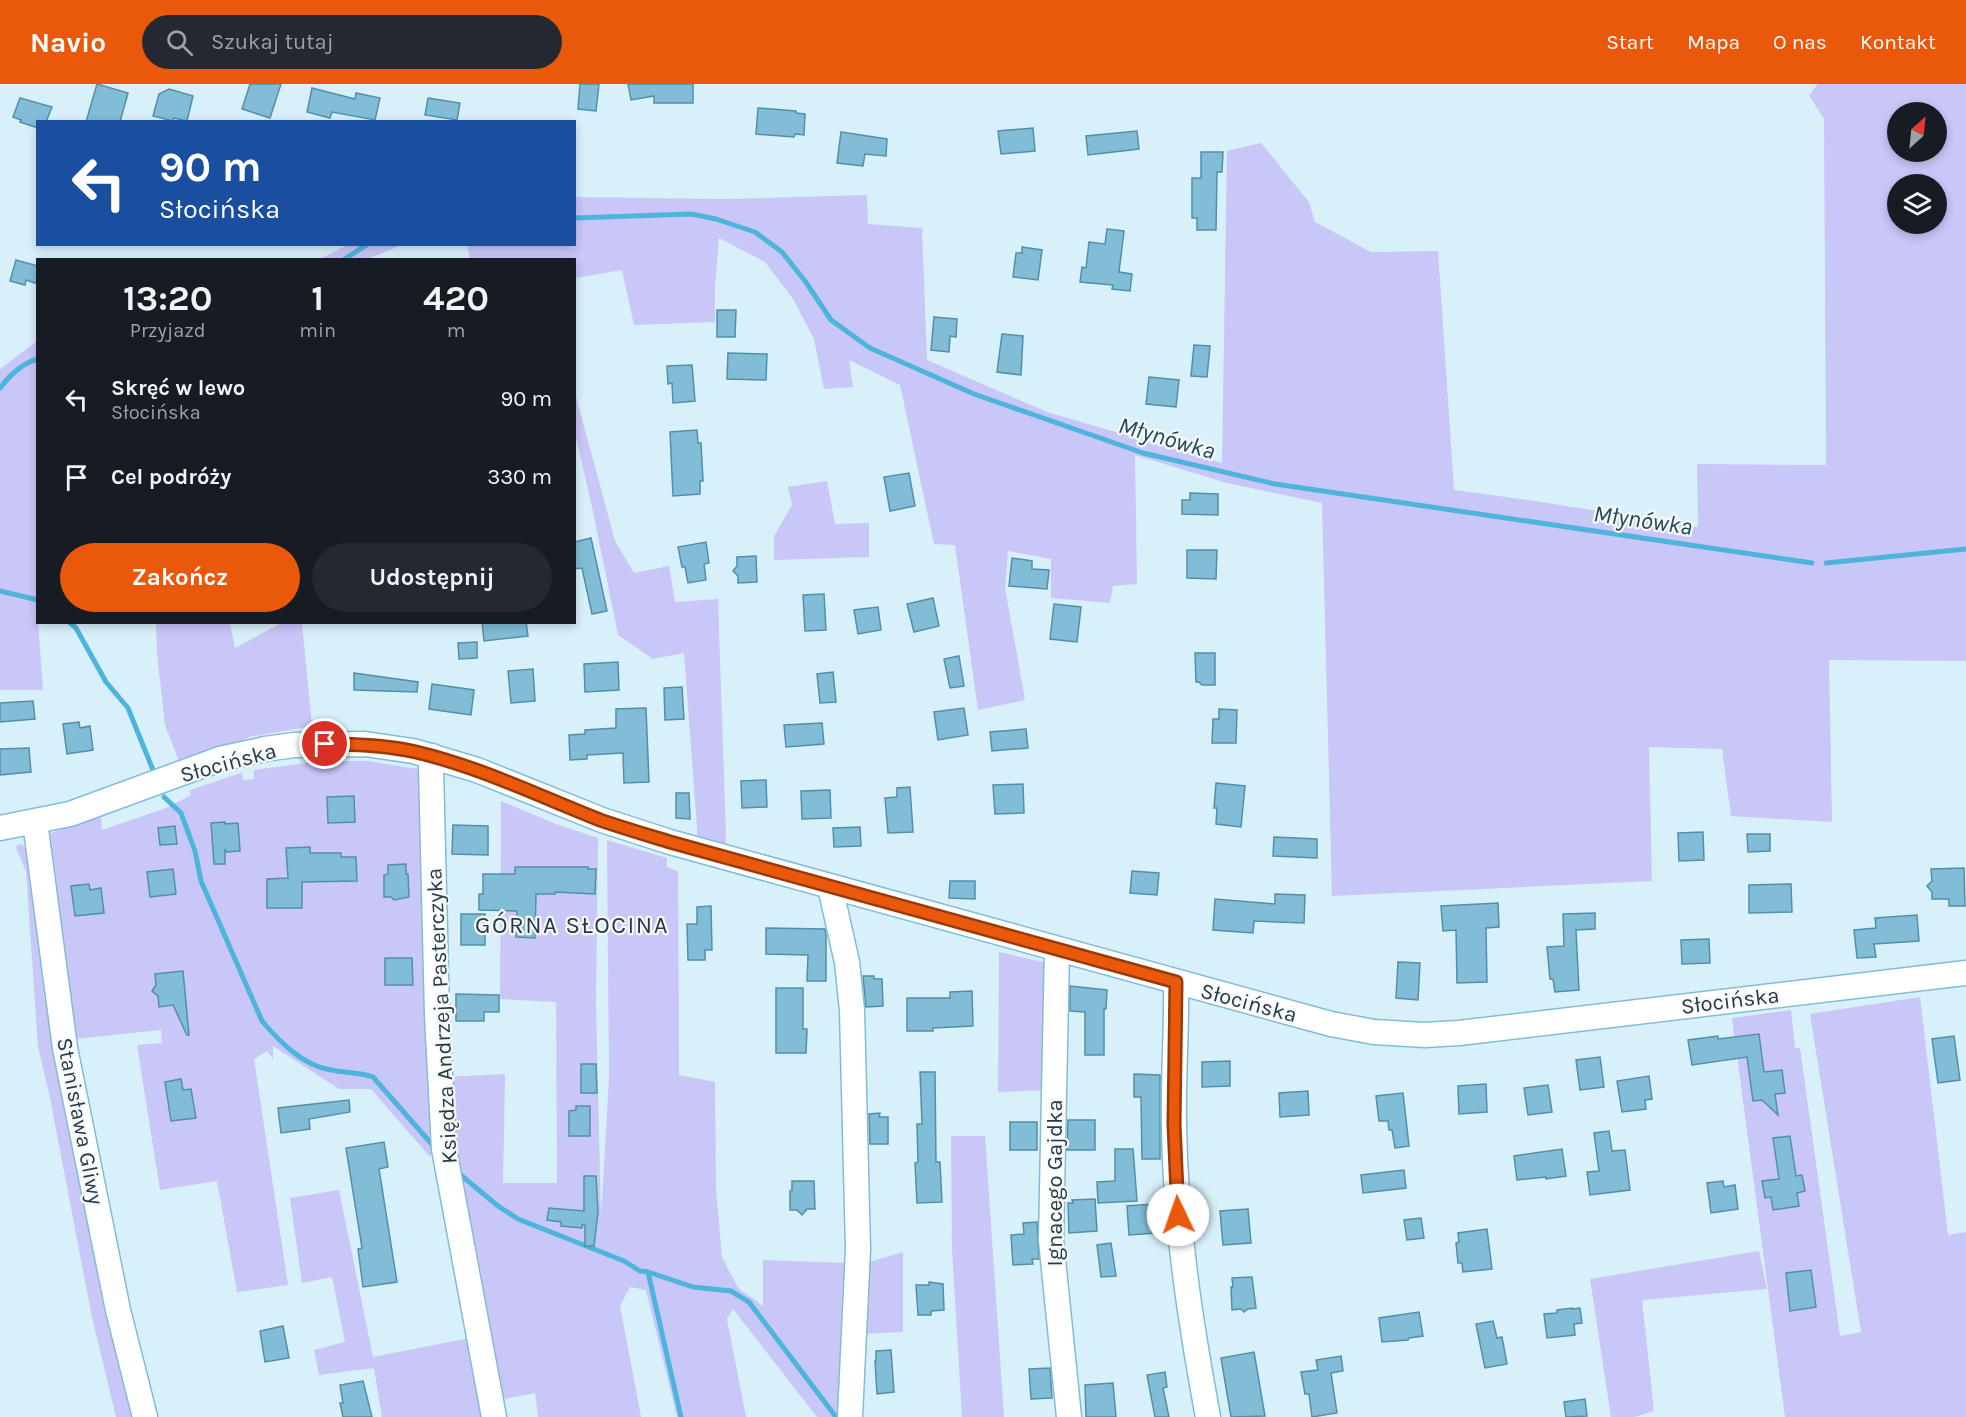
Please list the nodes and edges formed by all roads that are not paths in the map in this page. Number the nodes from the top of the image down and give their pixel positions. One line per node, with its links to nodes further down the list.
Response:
1 (432, 756): 2 (street, Słocińska); 4 (street, Słocińska); 9 (street, Księdza Andrzeja Pasterczyka)
2 (35, 822): 3 (street, Słocińska); 8 (street, Stanisława Gliwy)
3 (0, 828)
4 (830, 887): 5 (street, Słocińska); 10 (street)
5 (1057, 949): 7 (street, Słocińska); 11 (street, Ignacego Gajdka)
6 (1966, 973): 7 (street, Słocińska)
7 (1176, 982): 12 (street)
8 (145, 1417)
9 (494, 1417)
10 (850, 1417)
11 (1069, 1417)
12 (1208, 1417)

